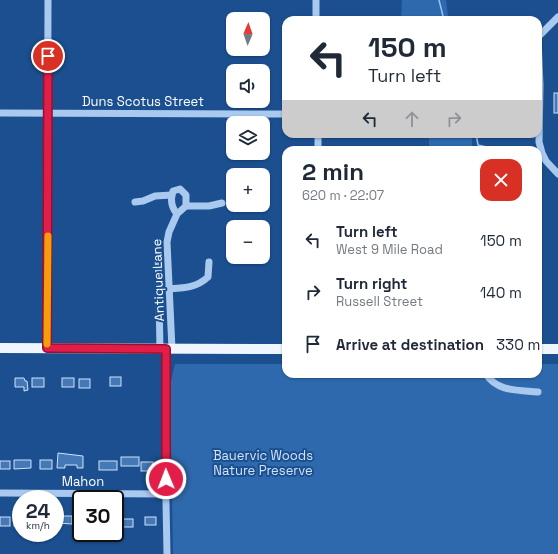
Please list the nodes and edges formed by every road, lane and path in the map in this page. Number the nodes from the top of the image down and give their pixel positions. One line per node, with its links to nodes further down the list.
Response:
1 (48, 0): 7 (street)
2 (316, 0): 3 (street)
3 (316, 16)
4 (558, 17): 5 (street)
5 (542, 32)
6 (0, 112): 7 (street, Duns Scotus Street)
7 (48, 113): 8 (street, Duns Scotus Street); 20 (street)
8 (282, 114)
9 (542, 151): 10 (street)
10 (558, 174)
11 (172, 195): 12 (street); 14 (street); 15 (street)
12 (135, 202)
13 (222, 203): 14 (street)
14 (186, 206): 15 (street, Antique Lane)
15 (177, 214): 18 (street, Antique Lane)
16 (158, 245): 21 (street)
17 (209, 262): 18 (street)
18 (168, 289): 21 (street, Antique Lane)
19 (0, 348): 20 (main road)
20 (47, 348): 21 (main road)
21 (166, 349): 22 (main road); 28 (street)
22 (282, 349)
23 (542, 349): 24 (main road)
24 (558, 349)
25 (489, 378): 26 (street)
26 (538, 392)
27 (0, 493): 28 (street, Mahon)
28 (166, 494): 29 (street)
29 (167, 554)

